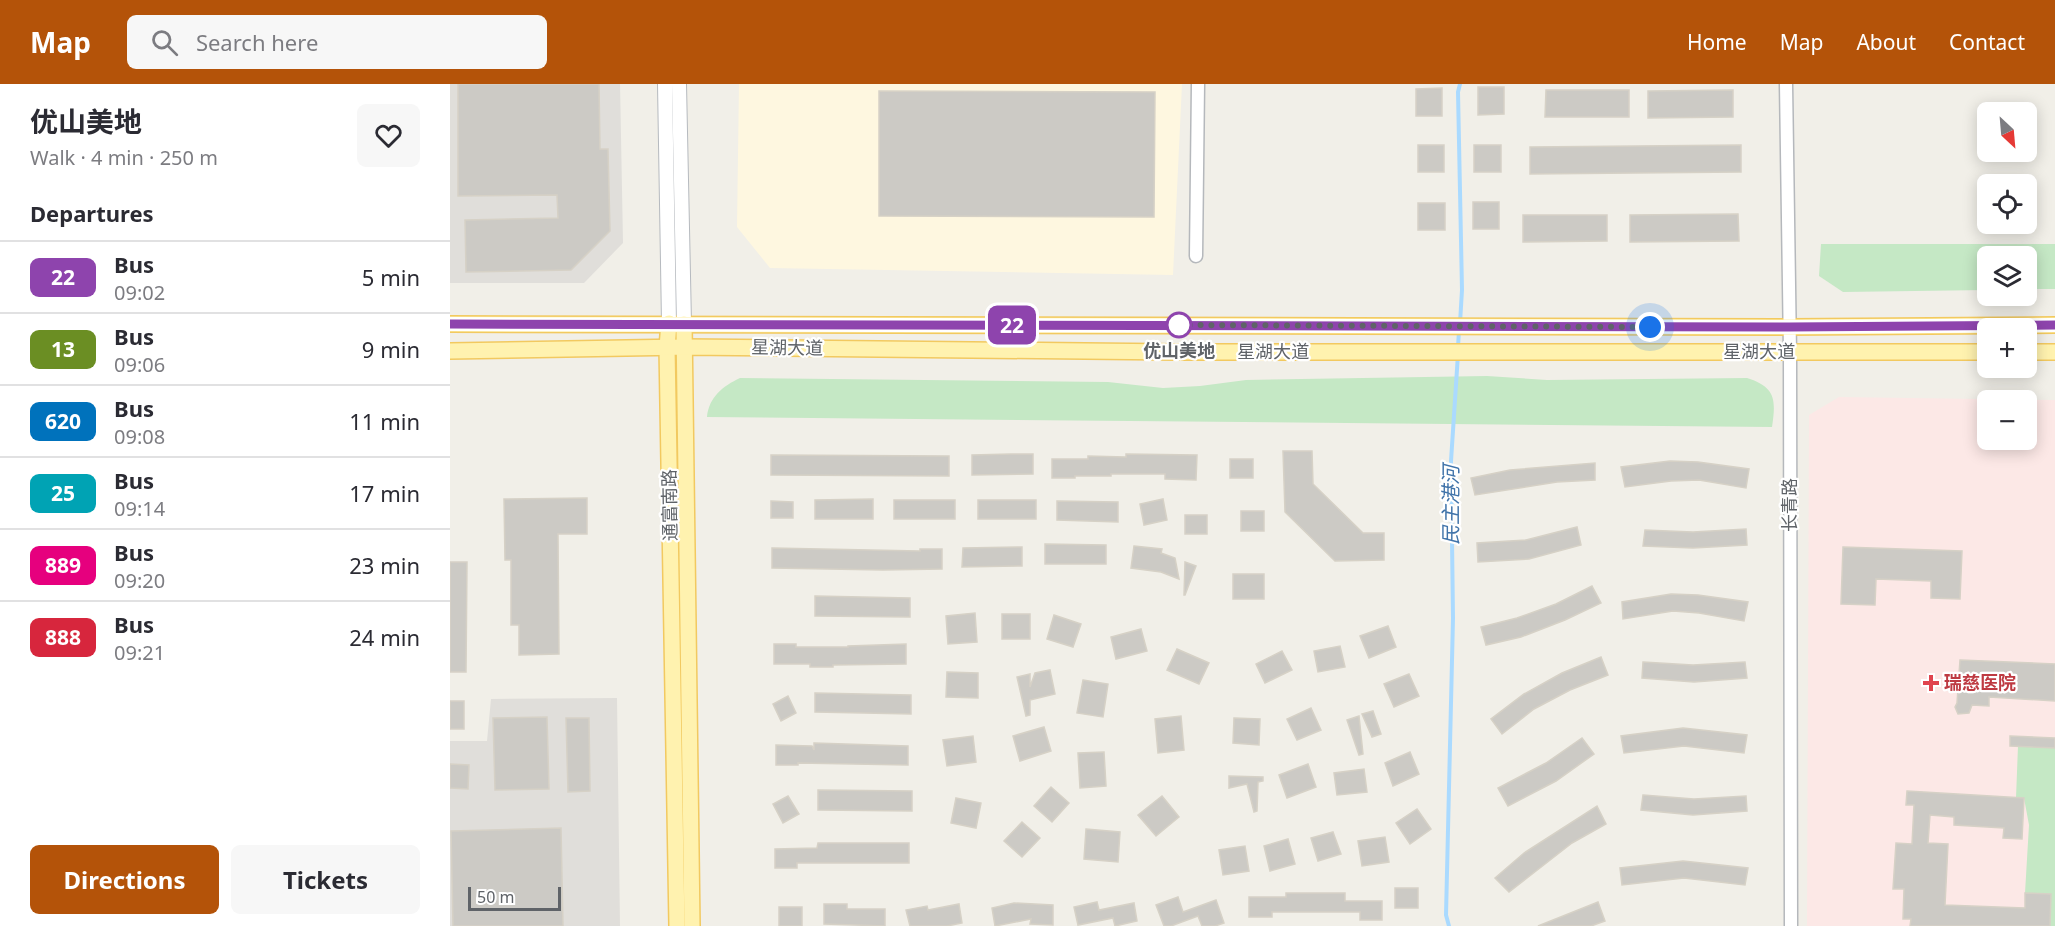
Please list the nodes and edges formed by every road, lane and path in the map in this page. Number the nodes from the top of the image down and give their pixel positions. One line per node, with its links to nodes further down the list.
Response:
1 (665, 84): 7 (main road, 通富南路)
2 (679, 84): 7 (main road, 通富南路)
3 (1198, 84): 5 (street)
4 (1786, 84): 9 (street, 长青路)
5 (1196, 256)
6 (450, 324): 7 (main road, 星湖大道)
7 (676, 324): 9 (main road, 星湖大道); 10 (main road, 通富南路); 11 (main road, 通富南路)
8 (2055, 325): 9 (main road, 星湖大道)
9 (1789, 327): 13 (street, 长青路)
10 (667, 347): 11 (main road, 星湖大道); 12 (main road, 星湖大道); 17 (main road, 通富南路)
11 (685, 347): 13 (main road, 星湖大道); 18 (main road, 通富南路)
12 (450, 351)
13 (1790, 352): 14 (main road, 星湖大道); 19 (street, 长青路)
14 (1977, 352)
15 (2037, 352): 16 (main road)
16 (2055, 352)
17 (677, 926)
18 (692, 926)
19 (1791, 926)

